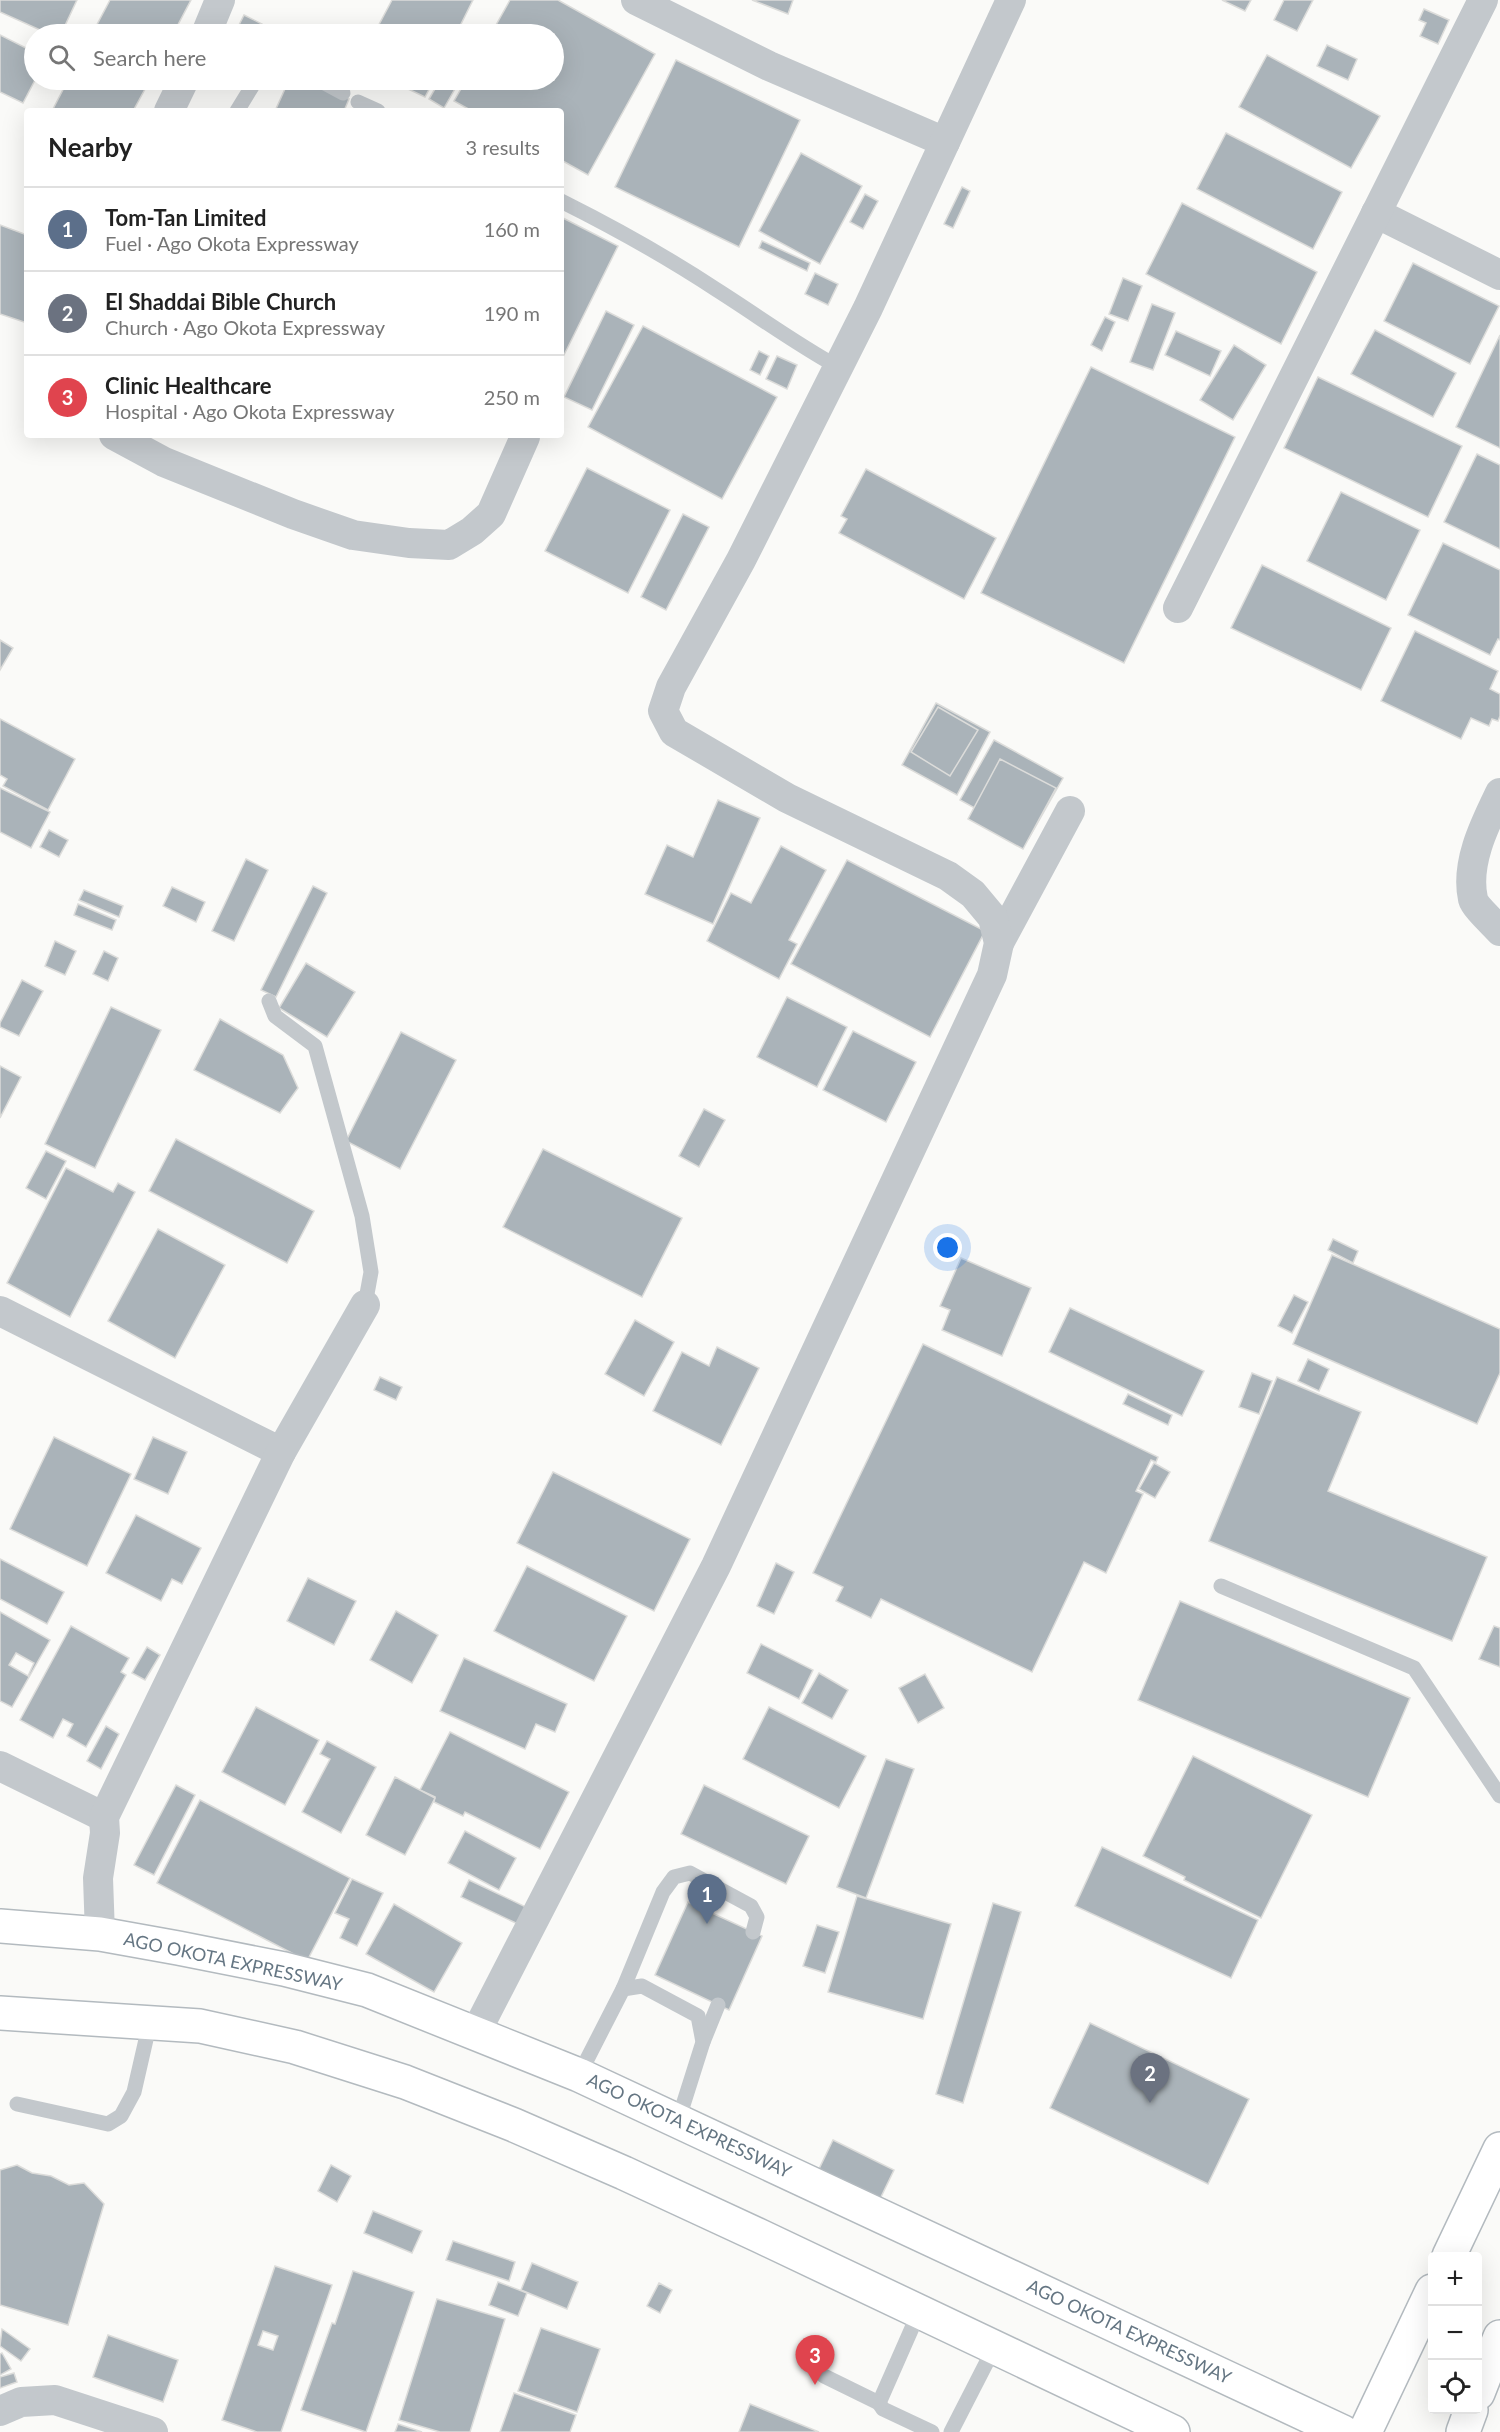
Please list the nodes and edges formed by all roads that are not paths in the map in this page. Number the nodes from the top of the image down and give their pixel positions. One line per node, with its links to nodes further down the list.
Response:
1 (220, 0): 5 (street)
2 (636, 0): 14 (street)
3 (1011, 0): 14 (street)
4 (1483, 0): 16 (street)
5 (210, 24)
6 (180, 90): 11 (street)
7 (250, 90): 12 (lane)
8 (338, 90): 9 (lane)
9 (344, 93)
10 (358, 102): 13 (lane)
11 (173, 108)
12 (239, 108)
13 (371, 108)
14 (945, 142): 18 (street)
15 (564, 203): 18 (lane)
16 (1376, 213): 17 (street); 21 (street)
17 (1500, 275)
18 (838, 367): 25 (street)
19 (120, 438): 20 (street)
20 (525, 438)
21 (1178, 608)
22 (1500, 793): 24 (street)
23 (1070, 811): 25 (street)
24 (1500, 931)
25 (999, 943): 41 (street)
26 (269, 1001): 27 (lane)
27 (365, 1305): 29 (street)
28 (0, 1311): 29 (street)
29 (281, 1452): 33 (street)
30 (1221, 1586): 32 (lane)
31 (0, 1766): 33 (street)
32 (1500, 1796)
33 (104, 1817): 36 (street)
34 (0, 1926): 36 (main road, AGO OKOTA EXPRESSWAY)
35 (753, 1932): 37 (lane)
36 (100, 1934): 41 (main road, AGO OKOTA EXPRESSWAY)
37 (623, 1989): 42 (lane); 43 (lane)
38 (718, 2005): 42 (lane)
39 (0, 2013): 40 (main road)
40 (150, 2022): 44 (lane); 49 (main road)
41 (475, 2034): 43 (main road, AGO OKOTA EXPRESSWAY)
42 (703, 2042): 45 (lane)
43 (579, 2075): 45 (main road, AGO OKOTA EXPRESSWAY)
44 (17, 2104)
45 (678, 2121): 61 (main road, AGO OKOTA EXPRESSWAY)
46 (1500, 2149): 47 (main road)
47 (1451, 2252)
48 (1428, 2299): 62 (main road)
49 (920, 2312): 50 (main road); 54 (lane)
50 (994, 2348): 59 (lane); 60 (main road)
51 (1497, 2353): 53 (main road)
52 (824, 2376): 54 (lane)
53 (1482, 2385)
54 (879, 2403): 58 (lane)
55 (0, 2411): 57 (street)
56 (1469, 2414): 64 (main road)
57 (153, 2432)
58 (932, 2432)
59 (951, 2432)
60 (1173, 2432)
61 (1343, 2432)
62 (1365, 2432): 63 (main road)
63 (1374, 2432)
64 (1462, 2432)

